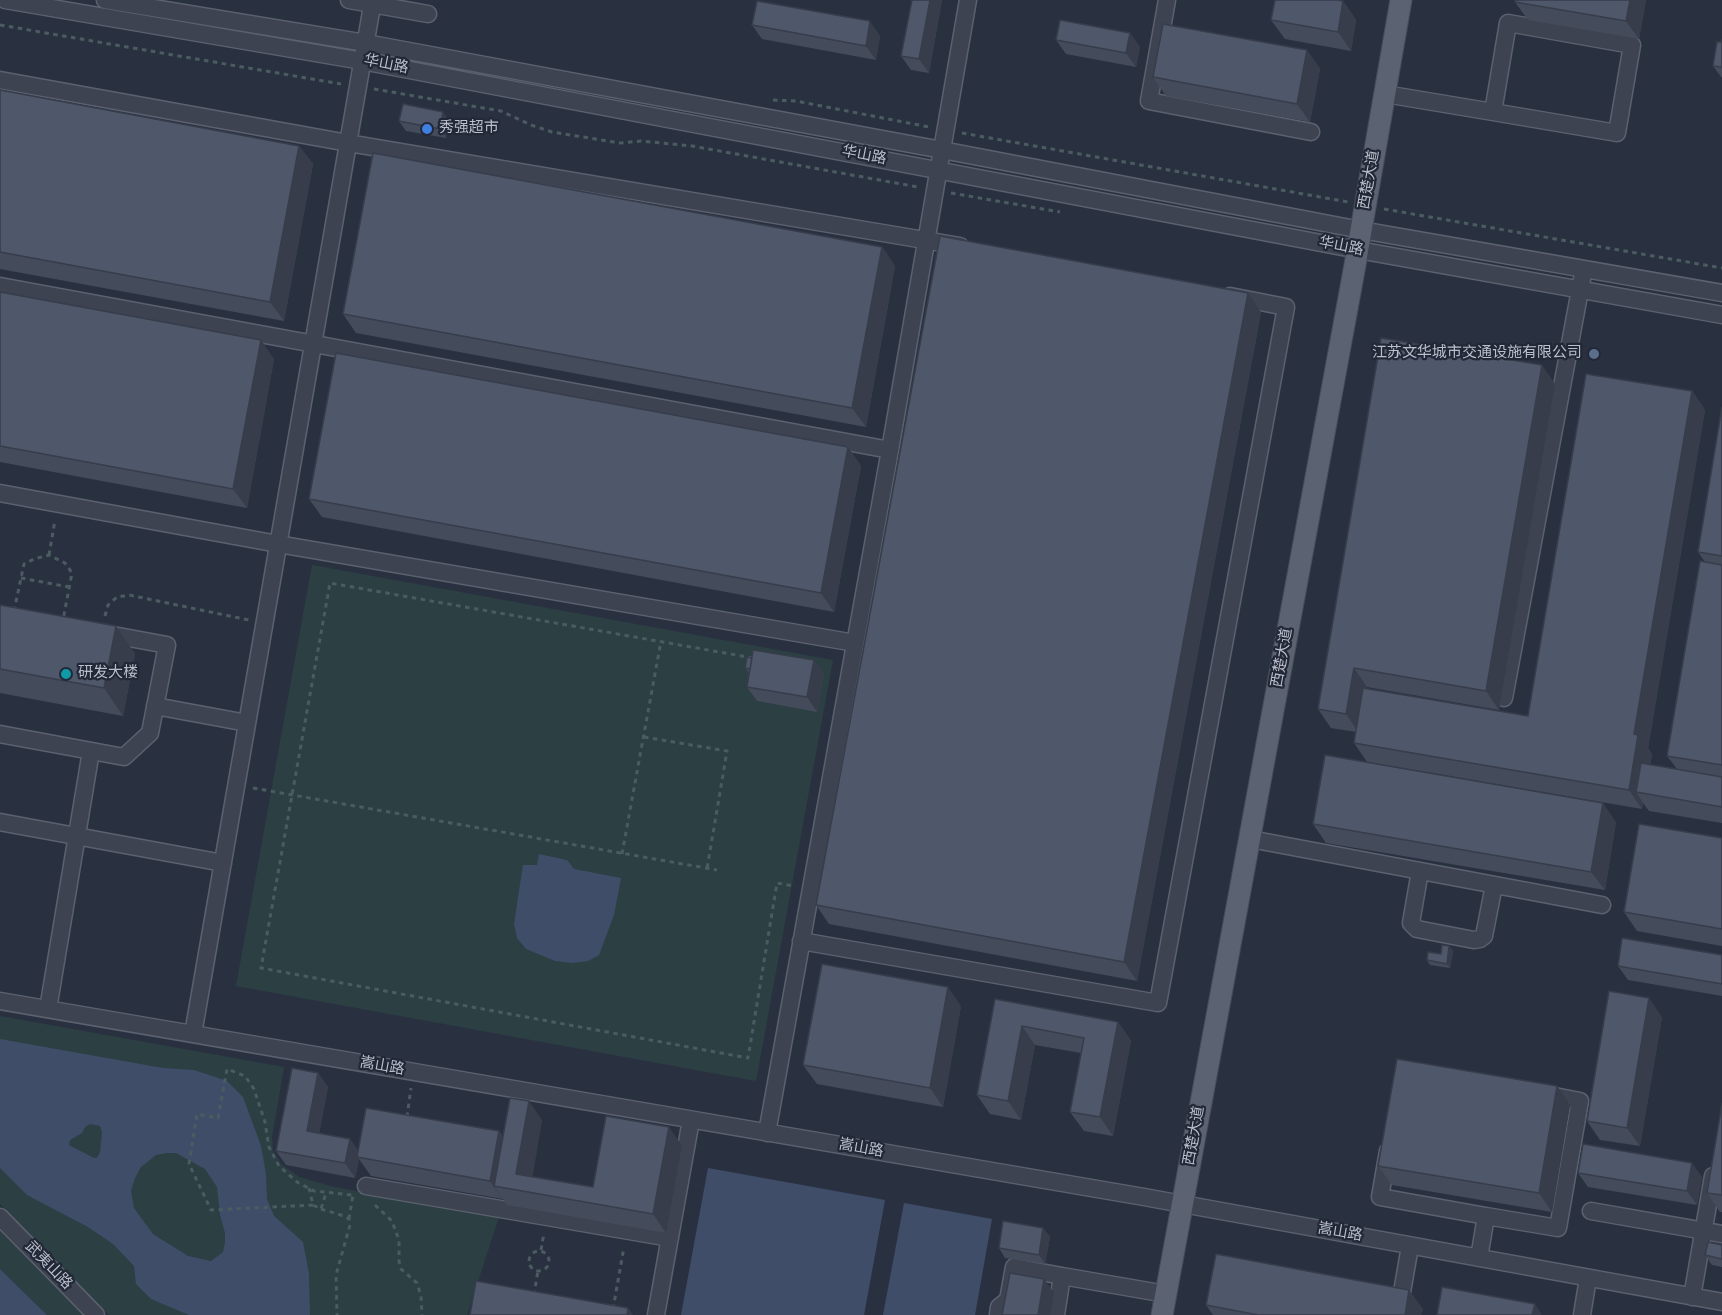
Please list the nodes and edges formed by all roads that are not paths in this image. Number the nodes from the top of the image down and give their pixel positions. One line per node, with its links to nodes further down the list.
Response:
1 (5, 0): 10 (street, 华山路)
2 (105, 0): 9 (street, 华山路)
3 (349, 0): 7 (street)
4 (968, 0): 16 (street)
5 (1167, 0): 14 (street)
6 (1401, 0): 12 (main road, 西楚大道)
7 (373, 2): 8 (street); 9 (street)
8 (428, 14)
9 (366, 43): 10 (street); 16 (street, 华山路)
10 (362, 61): 15 (street); 17 (street, 华山路)
11 (0, 80): 15 (street)
12 (1385, 94): 13 (street); 19 (main road, 西楚大道)
13 (1492, 112): 13 (street)
14 (1311, 132)
15 (348, 142): 18 (street); 27 (street)
16 (942, 150): 17 (street); 19 (street, 华山路)
17 (938, 170): 18 (street); 19 (street, 华山路)
18 (926, 239): 20 (street); 28 (street)
19 (1359, 240): 21 (street, 华山路); 23 (street, 华山路); 40 (main road, 西楚大道)
20 (972, 248)
21 (1584, 269): 23 (street); 24 (street, 华山路)
22 (0, 286): 27 (street)
23 (1580, 290): 26 (street, 华山路); 33 (street)
24 (1722, 293)
25 (1216, 294): 45 (street)
26 (1722, 315)
27 (313, 344): 28 (street); 30 (street)
28 (890, 450): 32 (street)
29 (0, 493): 30 (street)
30 (278, 544): 32 (street); 35 (street)
31 (62, 625): 34 (street)
32 (855, 643): 45 (street)
33 (1504, 698)
34 (155, 706): 35 (street); 37 (street)
35 (247, 723): 41 (street)
36 (0, 734): 37 (street)
37 (91, 751): 39 (street)
38 (0, 822): 39 (street)
39 (77, 836): 41 (street); 47 (street)
40 (1250, 839): 42 (street); 55 (main road, 西楚大道)
41 (223, 863): 48 (street)
42 (1420, 871): 43 (street); 43 (street)
43 (1494, 885): 44 (street)
44 (1602, 905)
45 (801, 941): 51 (street)
46 (0, 1001): 47 (street, 嵩山路)
47 (48, 1009): 48 (street, 嵩山路)
48 (193, 1034): 50 (street, 嵩山路)
49 (1525, 1091): 57 (street)
50 (691, 1120): 51 (street, 嵩山路); 61 (street)
51 (767, 1133): 55 (street, 嵩山路)
52 (1390, 1139): 57 (street)
53 (1716, 1155): 59 (street)
54 (362, 1195): 61 (street)
55 (1183, 1204): 62 (street, 嵩山路); 67 (main road, 西楚大道)
56 (1591, 1211): 59 (street)
57 (1486, 1216): 63 (street)
58 (0, 1217): 70 (street, 武夷山路)
59 (1704, 1231): 60 (street); 68 (street)
60 (1722, 1234)
61 (670, 1238): 71 (street)
62 (1410, 1246): 63 (street, 嵩山路); 66 (street)
63 (1479, 1258): 65 (street, 嵩山路)
64 (1062, 1276): 67 (street); 72 (street); 73 (street)
65 (1588, 1278): 68 (street, 嵩山路); 75 (street)
66 (1402, 1292)
67 (1166, 1294): 74 (main road, 西楚大道)
68 (1692, 1297): 69 (street, 嵩山路)
69 (1722, 1302)
70 (96, 1315)
71 (656, 1315)
72 (998, 1315)
73 (1056, 1315)
74 (1162, 1315)
75 (1582, 1315)

